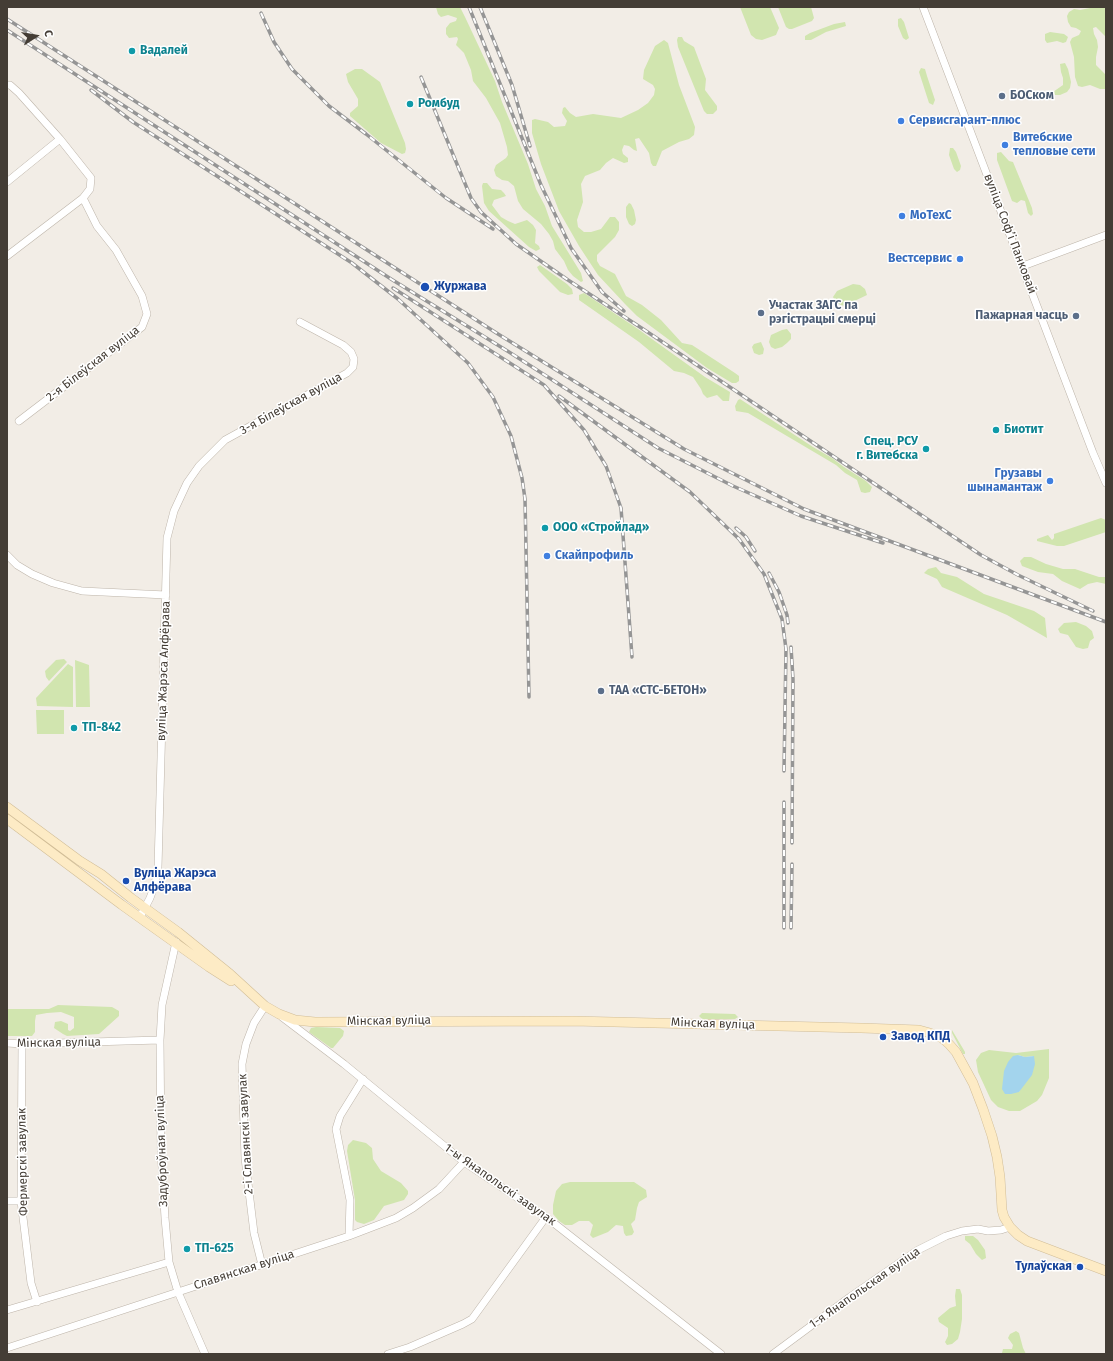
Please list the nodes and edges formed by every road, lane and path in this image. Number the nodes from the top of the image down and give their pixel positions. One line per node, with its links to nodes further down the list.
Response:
1 (923, 7): 8 (street, вуліца Софʼі Панковай)
2 (7, 85): 3 (street)
3 (60, 139): 4 (street); 5 (street)
4 (7, 182)
5 (83, 198): 7 (street); 10 (street, 2-я Білеўская вуліца)
6 (1106, 234): 8 (street)
7 (7, 256)
8 (1022, 266): 12 (street, вуліца Софʼі Панковай)
9 (300, 322): 11 (street, 3-я Білеўская вуліца)
10 (19, 422)
11 (224, 440): 14 (street, вуліца Жарэса Алфёрава)
12 (1106, 483)
13 (7, 555): 14 (street)
14 (166, 595): 17 (street, вуліца Жарэса Алфёрава)
15 (7, 807): 17 (main road)
16 (7, 819): 18 (main road)
17 (146, 908): 18 (street, вуліца Жарэса Алфёрава); 19 (main road)
18 (140, 917): 20 (main road)
19 (178, 932): 20 (main road); 21 (main road)
20 (176, 942): 21 (main road); 24 (street, Задуброўная вуліца)
21 (249, 993): 22 (main road, Мінская вуліца)
22 (265, 1006): 23 (main road, Мінская вуліца); 35 (street, 2-і Славянскі завулак)
23 (279, 1014): 27 (street, 1-ы Янапольскі завулак); 32 (main road, Мінская вуліца)
24 (160, 1040): 26 (street, Мінская вуліца); 34 (street, Задуброўная вуліца)
25 (7, 1044): 26 (street, Мінская вуліца)
26 (22, 1044): 30 (street, Фермерскі завулак)
27 (363, 1079): 28 (street, 1-ы Янапольскі завулак); 33 (street)
28 (464, 1162): 31 (street, 1-ы Янапольскі завулак); 33 (street, Славянская вуліца)
29 (7, 1201): 30 (street)
30 (21, 1202): 38 (street, Фермерскі завулак)
31 (546, 1217): 42 (street); 43 (street, 1-ы Янапольскі завулак)
32 (1010, 1227): 36 (main road); 44 (street, 1-я Янапольская вуліца)
33 (349, 1236): 35 (street, Славянская вуліца)
34 (169, 1262): 37 (street, Задуброўная вуліца); 38 (street)
35 (262, 1265): 37 (street, Славянская вуліца)
36 (1106, 1271)
37 (178, 1292): 40 (street, Славянская вуліца); 41 (street, Задуброўная вуліца)
38 (37, 1302): 39 (street)
39 (7, 1310)
40 (7, 1348)
41 (205, 1354)
42 (388, 1354)
43 (721, 1354)
44 (773, 1354)

